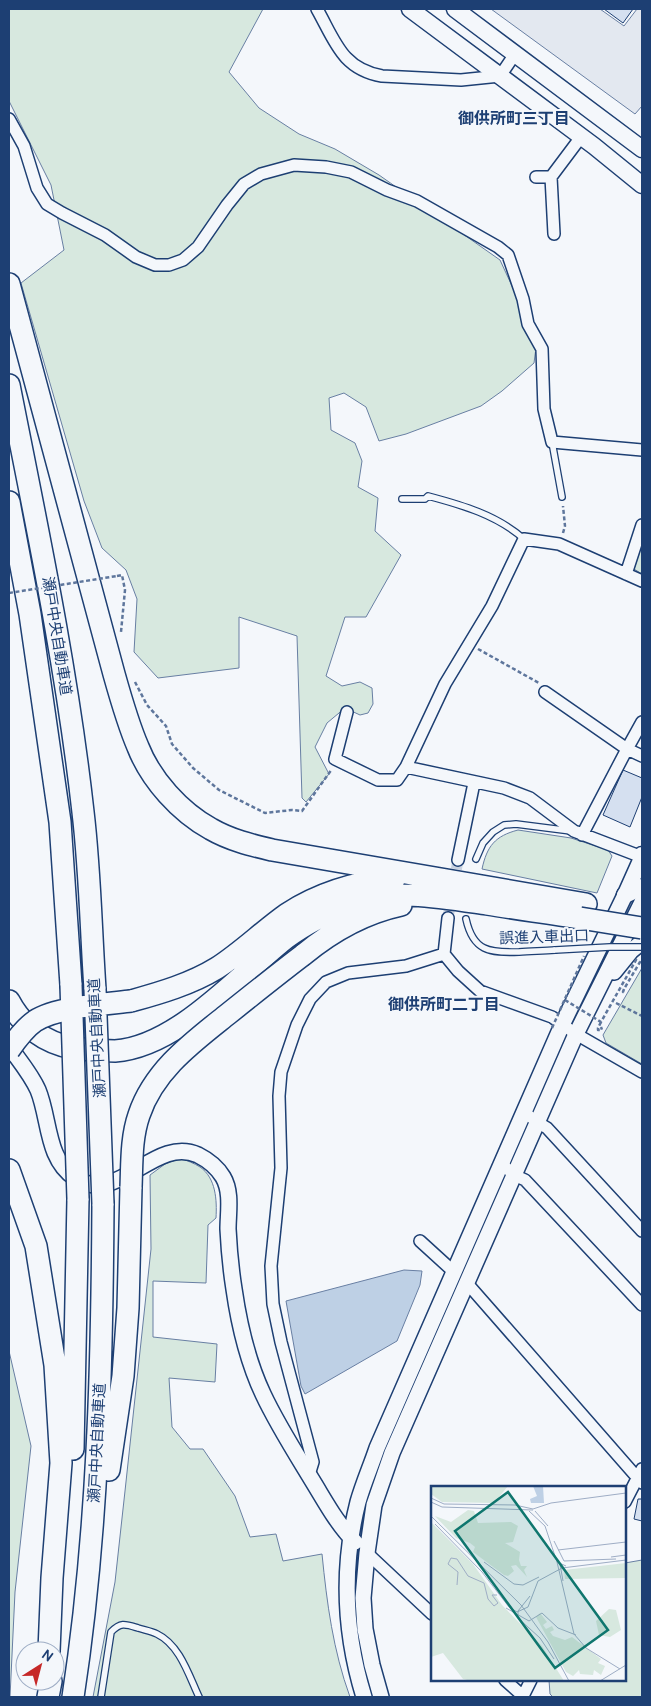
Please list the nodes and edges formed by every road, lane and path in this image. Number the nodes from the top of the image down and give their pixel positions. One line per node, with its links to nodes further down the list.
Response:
1 (318, 9): 5 (street)
2 (410, 9): 5 (main road)
3 (455, 9): 4 (main road)
4 (516, 54): 5 (street); 8 (main road)
5 (500, 76): 7 (main road)
6 (9, 119): 15 (street)
7 (581, 136): 10 (street); 11 (main road)
8 (642, 149)
9 (536, 177): 10 (street)
10 (550, 177): 12 (street)
11 (642, 185)
12 (554, 234)
13 (9, 284): 41 (highway)
14 (9, 385): 82 (highway, 瀬戸中央自動車道, bridge)
15 (552, 442): 16 (street); 17 (lane)
16 (642, 450)
17 (562, 497): 22 (path)
18 (402, 499): 21 (lane)
19 (9, 502): 86 (highway, 瀬戸中央自動車道, bridge)
20 (642, 525): 23 (street)
21 (524, 539): 22 (street); 27 (street)
22 (559, 544): 23 (street)
23 (626, 574): 24 (street)
24 (642, 581)
25 (9, 593): 26 (path, bridge)
26 (120, 636)
27 (469, 644): 29 (path); 35 (street)
28 (134, 682): 34 (path)
29 (546, 692): 32 (street)
30 (347, 712): 34 (street)
31 (642, 722): 32 (street)
32 (627, 749): 33 (street); 37 (street)
33 (642, 756)
34 (335, 759): 35 (street)
35 (406, 767): 36 (street)
36 (474, 783): 37 (street); 40 (street)
37 (578, 833): 38 (street); 39 (lane)
38 (642, 857): 43 (street)
39 (476, 859)
40 (458, 860)
41 (423, 876): 46 (highway); 66 (highway, bridge)
42 (642, 888): 43 (main road)
43 (625, 895): 62 (street)
44 (438, 897): 46 (highway); 58 (highway); 82 (highway, bridge)
45 (642, 902): 56 (street)
46 (583, 911): 47 (highway); 50 (highway, bridge)
47 (642, 914)
48 (448, 918): 54 (street)
49 (466, 919): 52 (lane, 誤進入車出口, bridge)
50 (642, 928)
51 (642, 942): 56 (street)
52 (642, 948)
53 (587, 949): 57 (path, bridge)
54 (444, 954): 62 (street); 78 (street)
55 (624, 991): 61 (path, bridge)
56 (596, 995): 64 (street)
57 (565, 1000): 61 (path, bridge); 62 (path, bridge)
58 (9, 1001)
59 (616, 1003): 60 (path)
60 (642, 1016)
61 (601, 1022): 63 (path, bridge)
62 (557, 1027): 64 (street); 68 (street)
63 (600, 1028)
64 (576, 1034): 67 (street); 69 (street)
65 (9, 1046): 78 (street)
66 (9, 1050)
67 (642, 1072)
68 (524, 1112): 69 (street); 70 (street)
69 (537, 1122): 72 (street); 73 (street)
70 (502, 1164): 72 (street); 75 (street)
71 (9, 1170): 85 (highway)
72 (514, 1175): 76 (street); 77 (street)
73 (642, 1231)
74 (420, 1241): 75 (street)
75 (454, 1272): 81 (street)
76 (466, 1282): 79 (street); 83 (street)
77 (642, 1305)
78 (309, 1475): 81 (street)
79 (641, 1476): 80 (street)
80 (626, 1500)
81 (351, 1538): 83 (street); 92 (street)
82 (90, 1552): 89 (highway, 瀬戸中央自動車道)
83 (366, 1553): 84 (street); 93 (street)
84 (431, 1613)
85 (49, 1641)
86 (56, 1641)
87 (506, 1681): 94 (street)
88 (531, 1681): 94 (street)
89 (73, 1697)
90 (101, 1697): 91 (lane)
91 (199, 1697)
92 (364, 1697)
93 (381, 1697)
94 (524, 1697)

